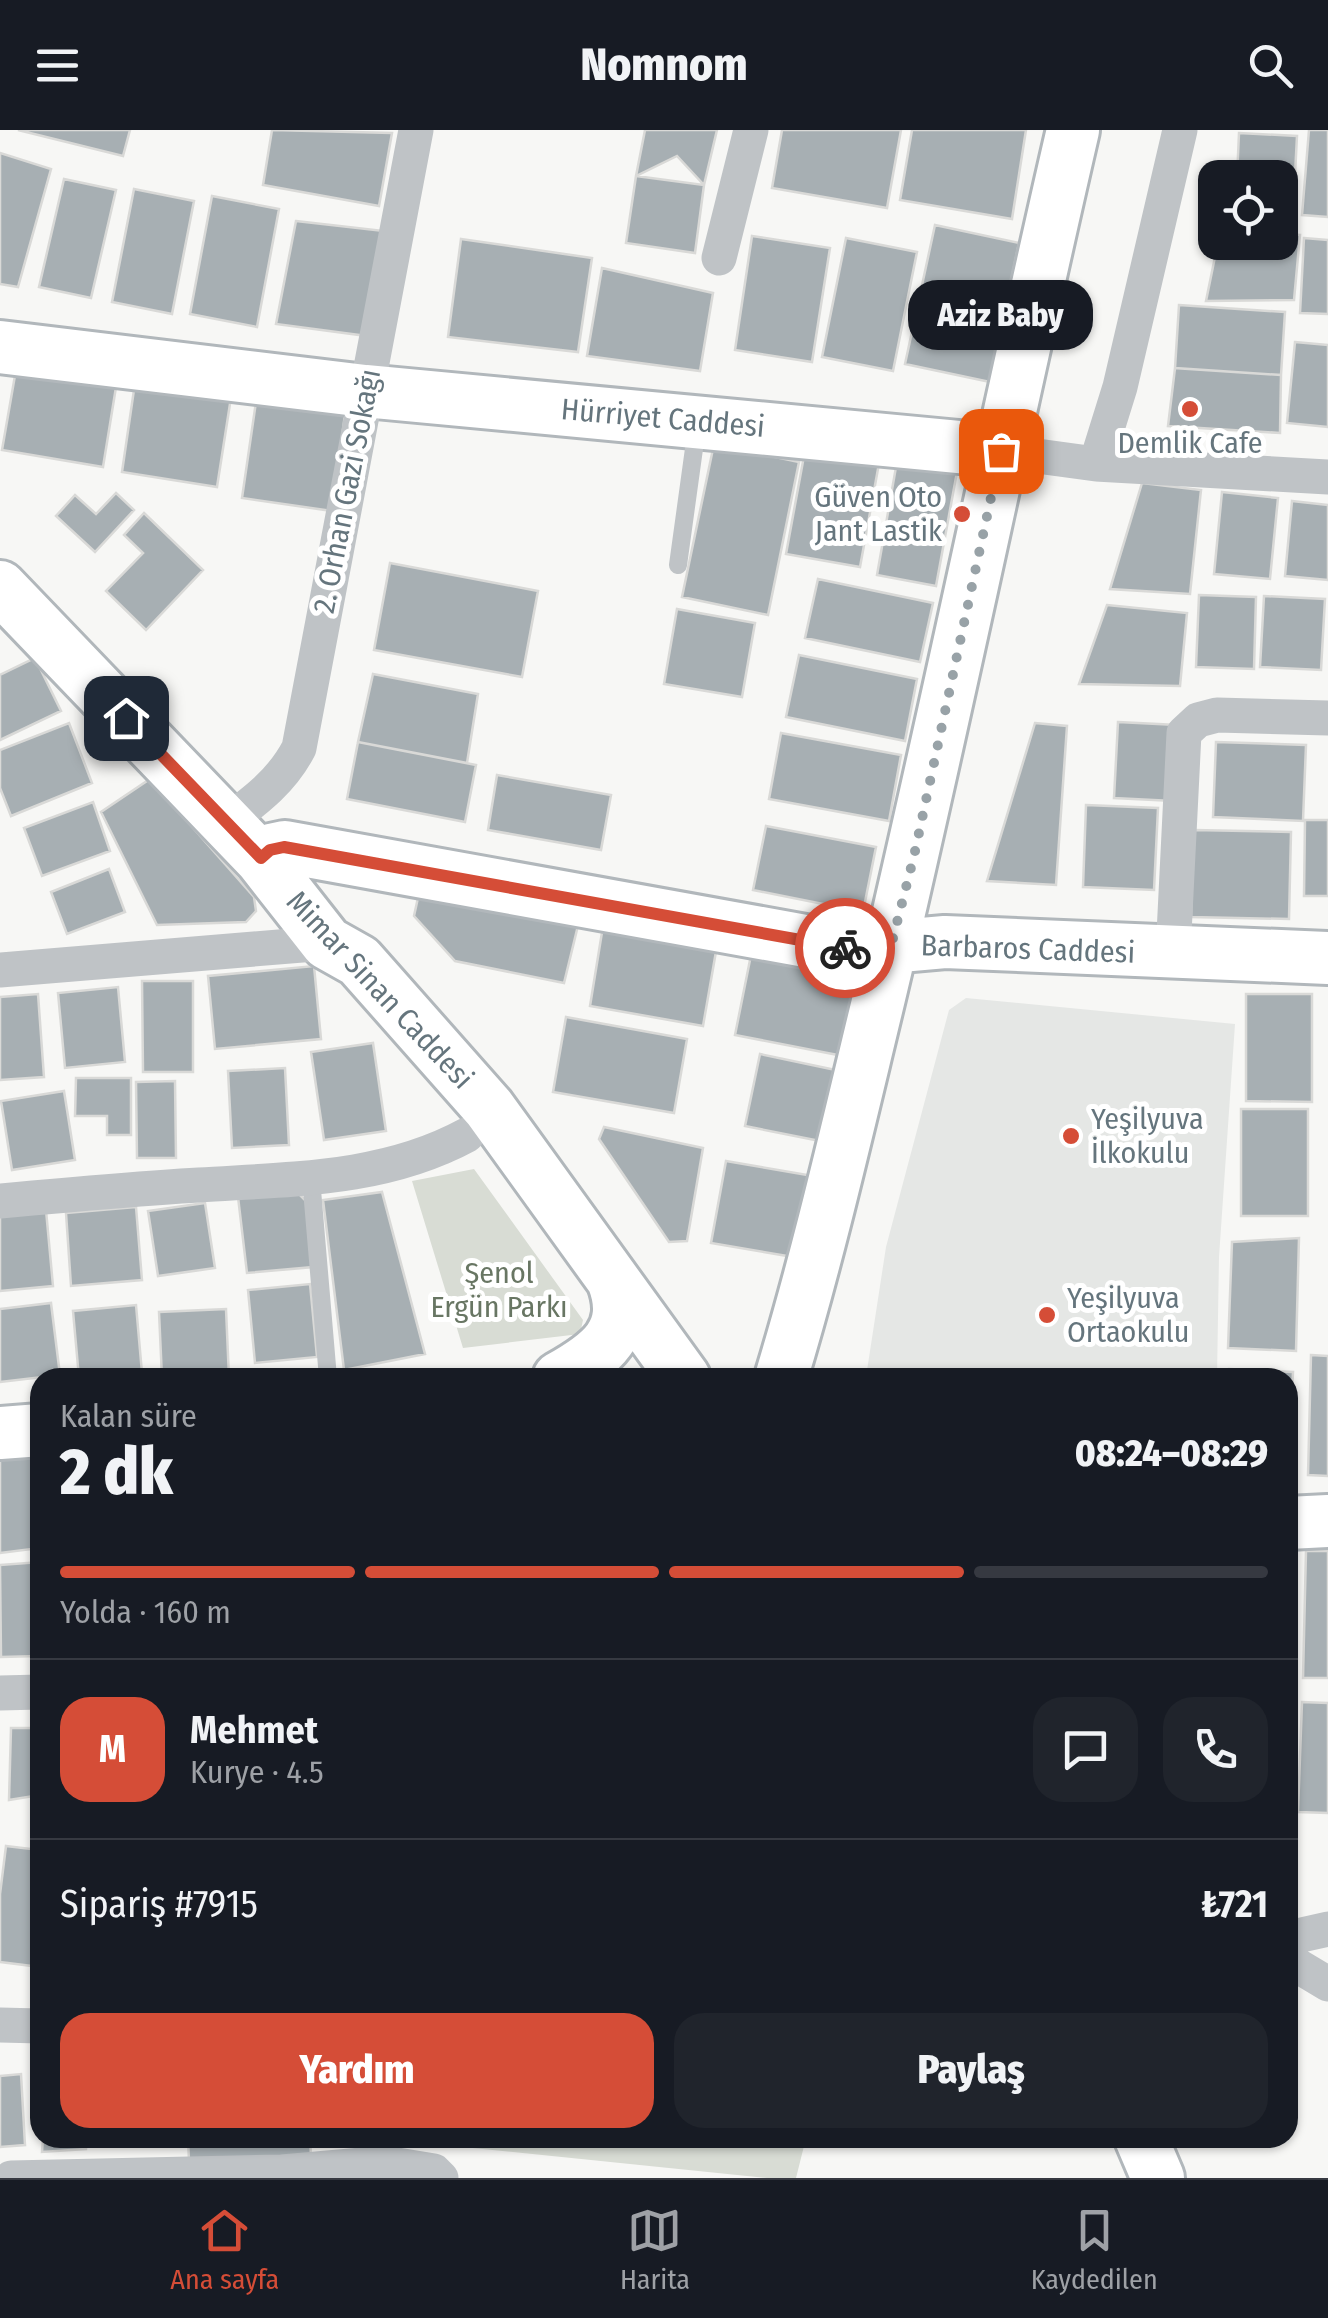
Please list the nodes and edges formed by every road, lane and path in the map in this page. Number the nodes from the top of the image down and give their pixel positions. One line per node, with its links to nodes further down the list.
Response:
1 (416, 130): 7 (street, 2. Orhan Gazi Sokağı)
2 (751, 130): 5 (street)
3 (1074, 130): 9 (street)
4 (1180, 130): 10 (street)
5 (719, 258)
6 (0, 347): 7 (street, Hürriyet Caddesi)
7 (366, 391): 8 (street, Hürriyet Caddesi); 15 (street, 2. Orhan Gazi Sokağı)
8 (698, 421): 9 (street, Hürriyet Caddesi); 12 (lane)
9 (1001, 451): 10 (street, Hürriyet Caddesi); 17 (street)
10 (1096, 464): 11 (street, Hürriyet Caddesi)
11 (1328, 477)
12 (678, 565)
13 (0, 587): 15 (street, Mimar Sinan Caddesi)
14 (1328, 718): 18 (street)
15 (244, 840): 16 (street, Mimar Sinan Caddesi); 17 (street, Barbaros Caddesi)
16 (327, 943): 20 (street); 21 (street); 24 (street, Mimar Sinan Caddesi)
17 (891, 946): 18 (street, Barbaros Caddesi); 29 (street)
18 (1173, 954): 19 (street, Barbaros Caddesi)
19 (1328, 958)
20 (3, 963)
21 (467, 1135): 22 (street); 25 (street)
22 (311, 1178): 23 (street); 26 (lane)
23 (0, 1201)
24 (613, 1280): 25 (street); 28 (street, Mimar Sinan Caddesi)
25 (626, 1357): 27 (street)
26 (327, 1368)
27 (576, 1368)
28 (677, 1368)
29 (784, 1368)
30 (30, 1430): 31 (street)
31 (0, 1432)
32 (1328, 1521): 33 (street)
33 (1298, 1522)
34 (30, 1692): 35 (street)
35 (0, 1693)
36 (1328, 1929): 37 (street)
37 (1298, 1936)
38 (1298, 1966): 39 (street)
39 (1328, 1984)
40 (0, 2025): 41 (street)
41 (30, 2026)
42 (1145, 2148): 45 (street)
43 (10, 2178): 44 (street)
44 (441, 2178)
45 (1158, 2178)

